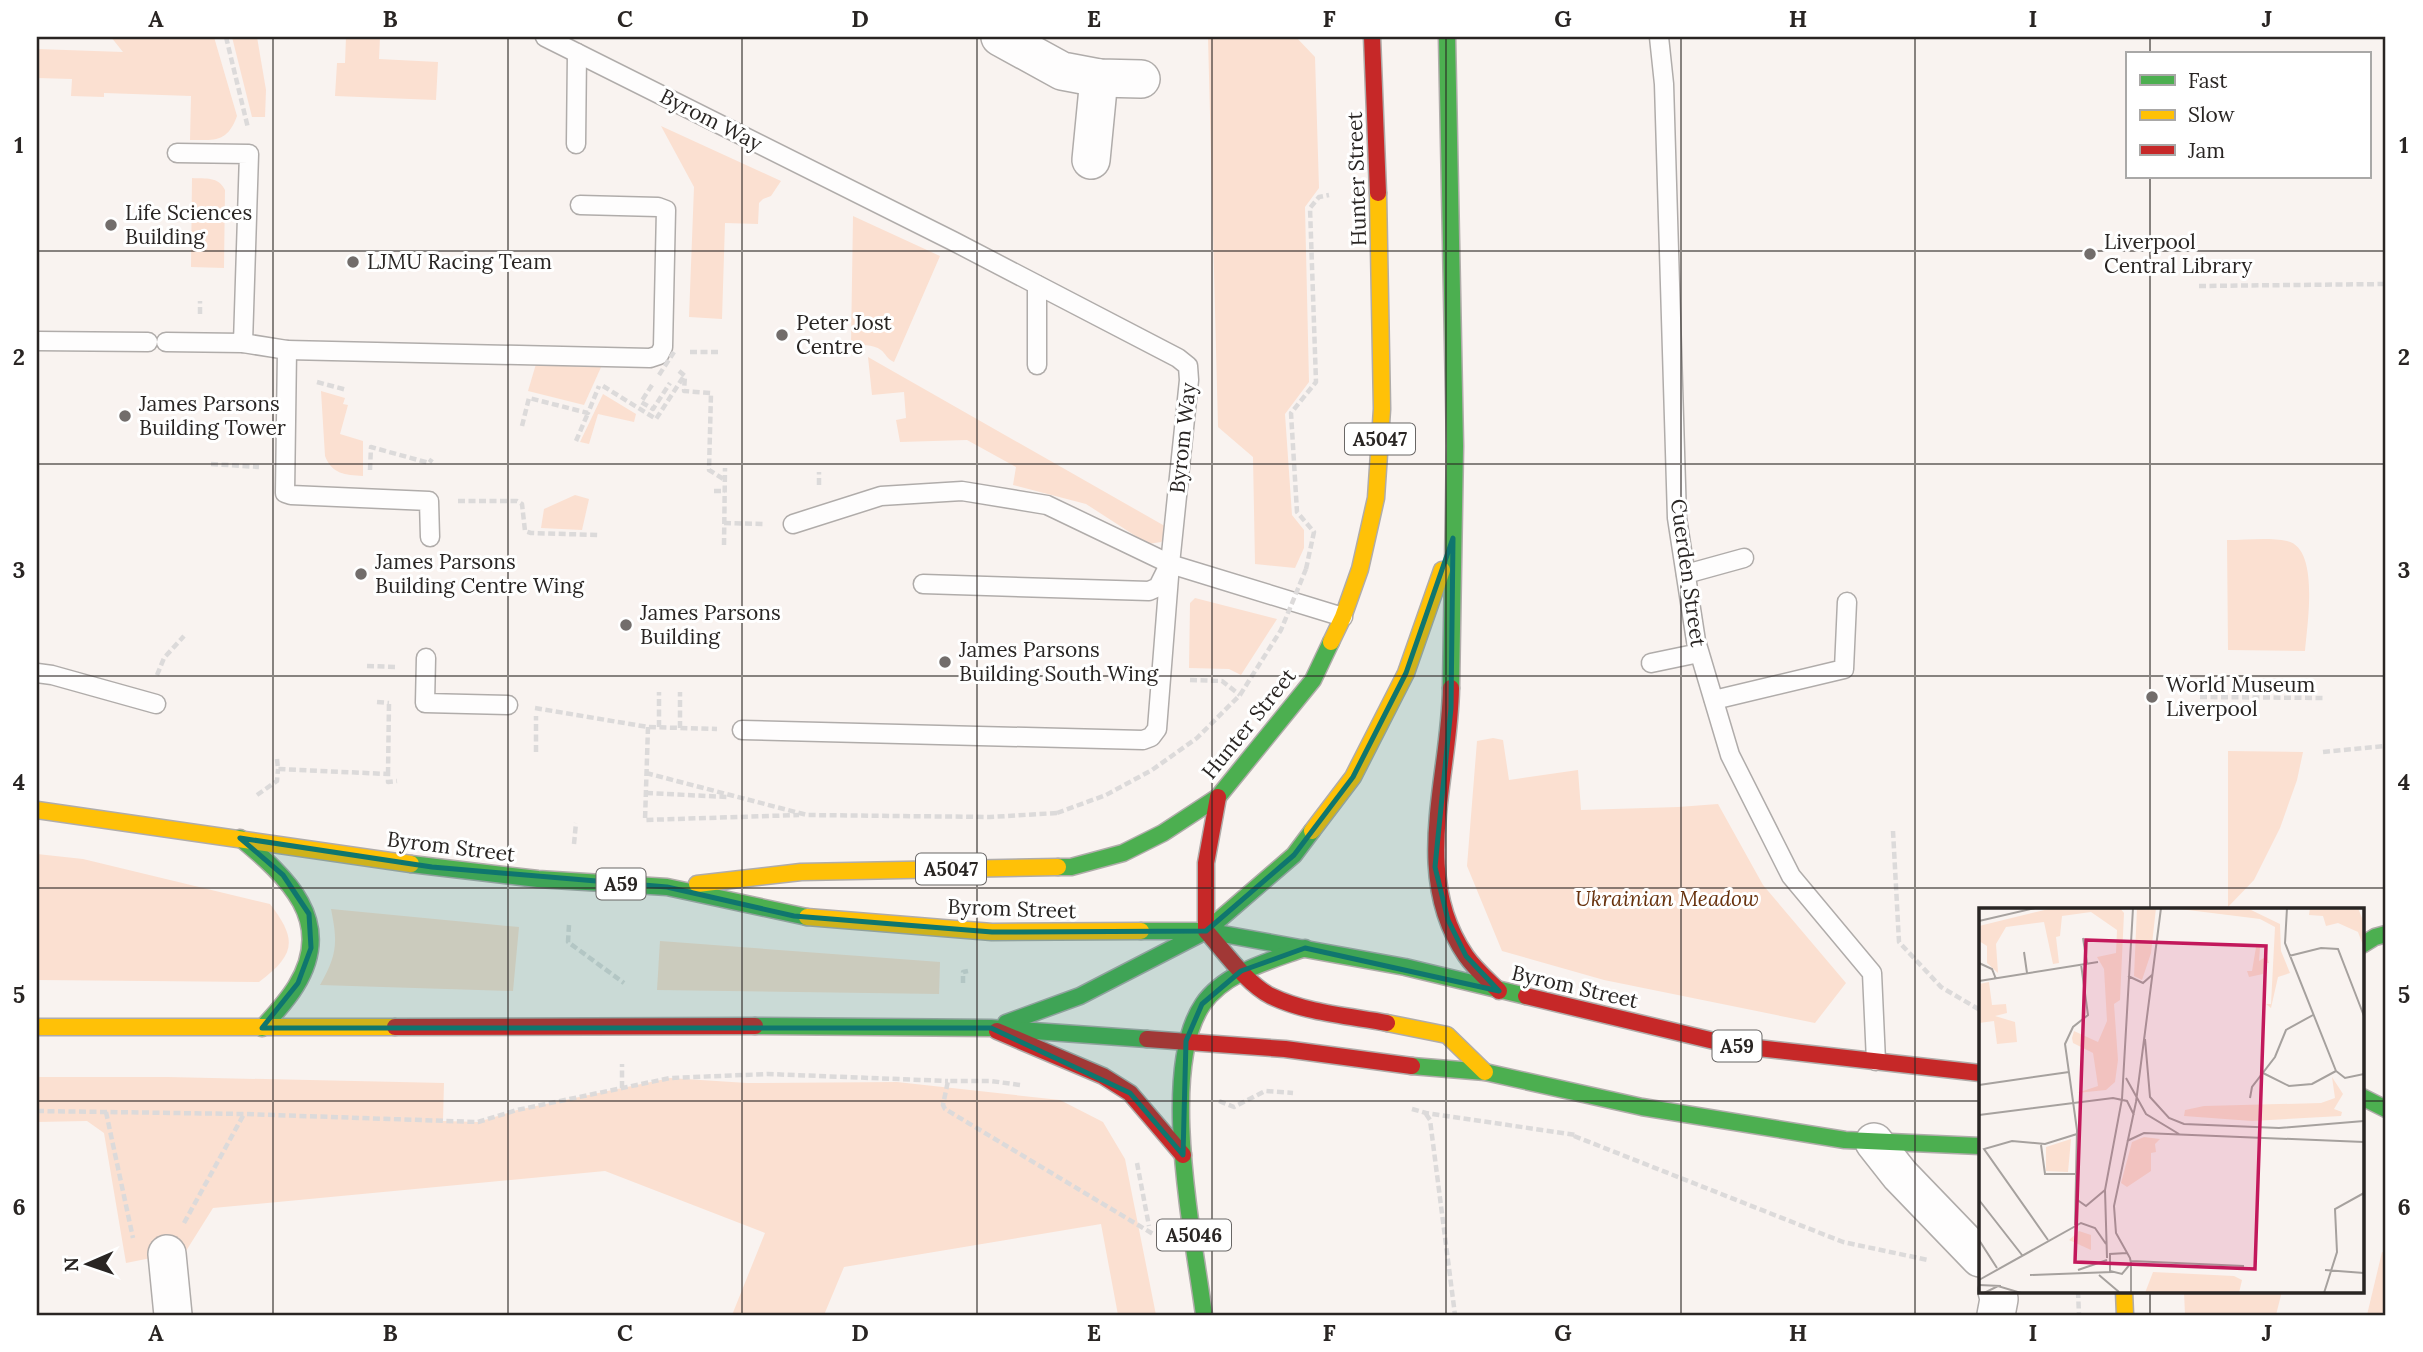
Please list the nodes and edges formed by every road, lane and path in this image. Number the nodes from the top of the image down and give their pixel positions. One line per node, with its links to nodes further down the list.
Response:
1 (226, 37): 12 (path)
2 (545, 37): 7 (lane, Byrom Way)
3 (1000, 37): 8 (street)
4 (1372, 37): 53 (main road, Hunter Street / A5047)
5 (1447, 37): 46 (main road)
6 (1659, 37): 50 (lane, Cuerden Street)
7 (577, 53): 10 (lane); 17 (lane, Byrom Way)
8 (1099, 78): 9 (street); 13 (street)
9 (1141, 79)
10 (576, 144)
11 (177, 153): 12 (lane)
12 (248, 154): 22 (lane)
13 (1091, 160)
14 (1329, 195): 62 (path, bridge)
15 (580, 205): 25 (lane)
16 (2386, 284): 18 (path)
17 (1037, 285): 27 (lane); 49 (lane, Byrom Way)
18 (2199, 286)
19 (37, 341): 20 (lane)
20 (148, 342)
21 (166, 342): 22 (lane)
22 (243, 343): 23 (lane)
23 (287, 350): 26 (lane); 36 (lane)
24 (721, 352): 25 (path)
25 (667, 356): 26 (lane); 28 (path, bridge)
26 (611, 357): 29 (path)
27 (1037, 365)
28 (685, 376): 29 (path); 38 (path)
29 (600, 384): 30 (path)
30 (588, 413): 31 (path); 32 (path)
31 (522, 425)
32 (576, 441)
33 (371, 447): 34 (path)
34 (432, 459)
35 (211, 464): 36 (path)
36 (285, 468): 41 (lane)
37 (726, 468): 38 (path)
38 (725, 480): 40 (path)
39 (714, 491): 40 (path)
40 (725, 491): 42 (path)
41 (429, 501): 44 (path); 45 (lane)
42 (724, 523): 43 (path); 47 (path)
43 (793, 524): 49 (lane)
44 (598, 535)
45 (430, 537)
46 (1453, 538): 94 (main road); 100 (main road)
47 (724, 545)
48 (1744, 558): 50 (lane)
49 (1170, 564): 51 (lane); 53 (lane); 73 (lane, Byrom Way)
50 (1686, 575): 55 (lane, Cuerden Street)
51 (923, 584)
52 (1847, 601): 65 (lane)
53 (1343, 617): 85 (main road, Hunter Street / A5047)
54 (184, 636): 67 (path)
55 (1699, 653): 57 (lane); 65 (lane, Cuerden Street)
56 (426, 658): 68 (lane)
57 (1651, 663)
58 (37, 673): 67 (lane)
59 (1187, 680): 62 (path)
60 (659, 692): 71 (path)
61 (680, 692): 72 (path)
62 (1240, 695): 87 (path, bridge)
63 (2200, 697): 64 (path)
64 (2323, 698)
65 (1714, 700): 106 (lane, Cuerden Street)
66 (389, 703): 80 (path)
67 (156, 704)
68 (508, 705): 69 (path)
69 (536, 708): 70 (path); 75 (path)
70 (648, 727): 71 (path); 79 (path)
71 (659, 727): 72 (path)
72 (680, 728): 73 (path)
73 (742, 730)
74 (2386, 746): 76 (path)
75 (536, 752)
76 (2323, 752)
77 (277, 759): 78 (path)
78 (278, 769): 80 (path); 83 (path)
79 (646, 773): 82 (path); 84 (path)
80 (388, 774): 81 (path)
81 (397, 781)
82 (646, 793): 84 (path); 87 (path)
83 (257, 795)
84 (740, 797): 87 (path)
85 (1218, 797): 92 (main road, Hunter Street / A5047); 94 (main road, A5047)
86 (38, 808): 90 (main road, Byrom Street / A59)
87 (807, 815)
88 (576, 823): 91 (path)
89 (1893, 831): 101 (path)
90 (240, 838): 92 (main road, Byrom Street / A59); 103 (main road)
91 (573, 852)
92 (667, 887): 94 (main road, Byrom Street / A59)
93 (569, 925): 99 (path)
94 (1206, 931): 97 (main road, Byrom Street / A59); 98 (main road); 104 (main road)
95 (2386, 934): 96 (main road)
96 (2364, 944)
97 (1305, 948): 98 (main road, A5046); 100 (main road, Byrom Street / A59)
98 (1241, 971): 105 (main road, A5046); 109 (main road)
99 (624, 983)
100 (1499, 991): 106 (main road, Byrom Street / A59)
101 (1979, 1009)
102 (37, 1027): 103 (main road)
103 (262, 1028): 104 (main road)
104 (991, 1028): 105 (main road); 128 (main road)
105 (1186, 1041): 109 (main road); 114 (main road, A5046)
106 (1876, 1061): 110 (main road, Byrom Street / A59)
107 (622, 1062): 115 (path)
108 (960, 1072): 112 (path)
109 (1485, 1072): 125 (main road)
110 (1979, 1073)
111 (948, 1080): 112 (path); 115 (path); 129 (path)
112 (960, 1080): 113 (path)
113 (991, 1081)
114 (1182, 1085): 116 (path); 128 (main road, A5046)
115 (622, 1088): 123 (path)
116 (1300, 1093)
117 (2364, 1098): 119 (main road)
118 (1404, 1108): 139 (path)
119 (2386, 1109): 122 (main road)
120 (37, 1111): 121 (path)
121 (106, 1112): 123 (path); 130 (path)
122 (2364, 1112)
123 (244, 1114): 130 (path)
124 (1570, 1135): 133 (path)
125 (1874, 1142): 126 (main road); 131 (street)
126 (1979, 1146)
127 (1135, 1154): 129 (path)
128 (1183, 1155): 132 (main road, A5046)
129 (1151, 1233): 132 (path)
130 (167, 1254): 137 (street)
131 (1979, 1257)
132 (1197, 1258): 138 (main road, A5046)
133 (1935, 1262)
134 (1997, 1292): 140 (street)
135 (2078, 1292): 141 (path)
136 (2124, 1292): 142 (main road)
137 (173, 1315)
138 (1204, 1315)
139 (1455, 1315)
140 (1996, 1315)
141 (2079, 1315)
142 (2125, 1315)

